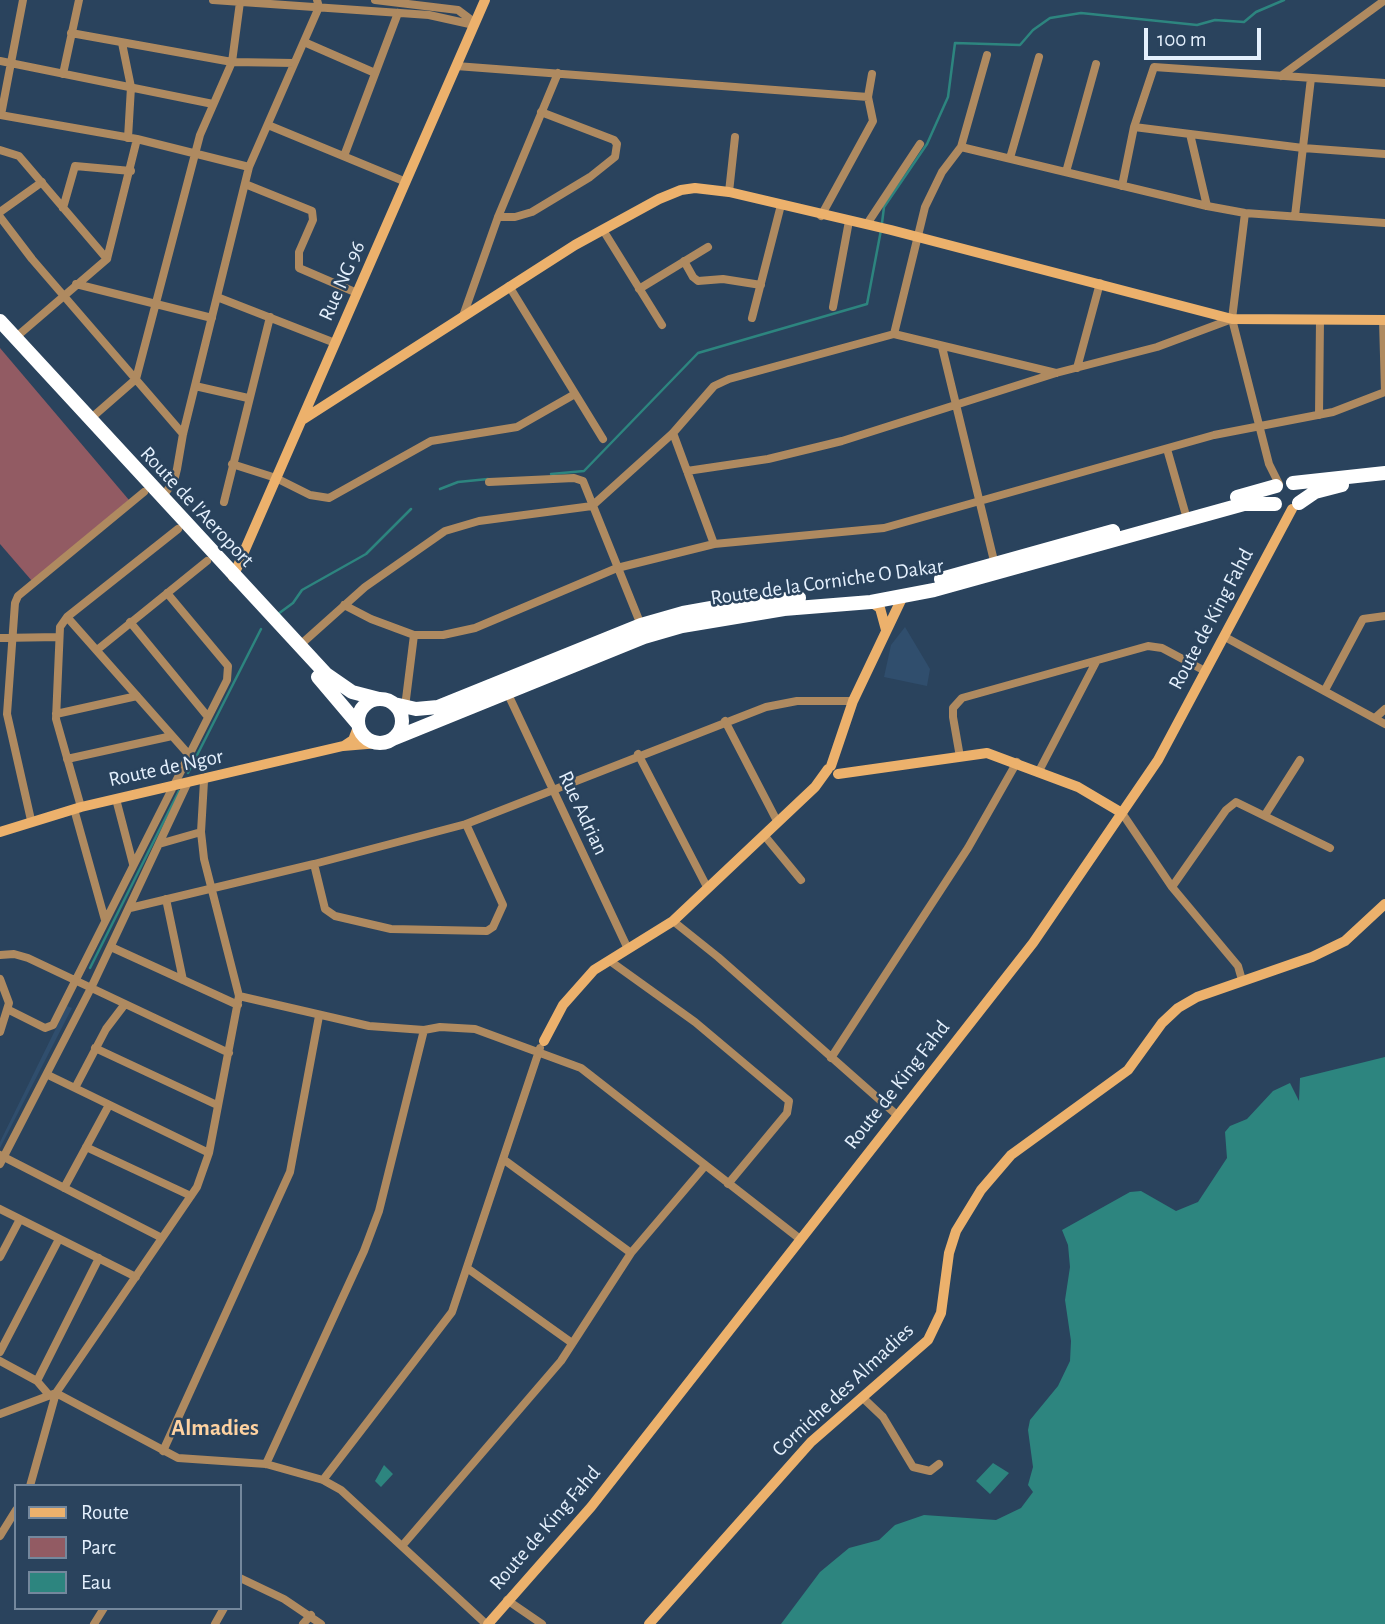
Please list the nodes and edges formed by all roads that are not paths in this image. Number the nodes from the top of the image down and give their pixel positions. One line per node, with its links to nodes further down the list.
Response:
1 (23, 0): 19 (street)
2 (79, 0): 12 (street)
3 (213, 0): 7 (street)
4 (374, 0): 8 (street)
5 (485, 0): 11 (street, Rue NG 96)
6 (1385, 0): 27 (street)
7 (240, 2): 9 (street); 18 (street)
8 (413, 2): 11 (street)
9 (318, 4): 10 (street); 13 (street)
10 (398, 13): 11 (street); 23 (street)
11 (473, 24): 22 (street, Rue NG 96)
12 (71, 33): 14 (street); 25 (street)
13 (304, 42): 20 (street); 23 (street)
14 (122, 43): 18 (street); 30 (street)
15 (988, 55): 41 (street)
16 (1039, 57): 47 (street)
17 (0, 61): 19 (street)
18 (232, 62): 20 (street); 32 (street)
19 (11, 63): 25 (street); 34 (street)
20 (294, 63): 35 (street)
21 (1097, 64): 50 (street)
22 (456, 66): 24 (street); 52 (street, Rue NG 96)
23 (375, 73): 46 (street)
24 (558, 73): 31 (street); 33 (street)
25 (63, 74): 30 (street)
26 (872, 74): 31 (street)
27 (1280, 76): 28 (street); 36 (street)
28 (1311, 78): 29 (street); 42 (street)
29 (1385, 83)
30 (131, 87): 32 (street); 39 (street)
31 (868, 97): 61 (street)
32 (213, 104): 45 (street)
33 (541, 112): 63 (street); 63 (street)
34 (0, 115): 39 (street)
35 (268, 125): 46 (street); 48 (street)
36 (1134, 127): 37 (street); 54 (street)
37 (1190, 134): 42 (street); 57 (street)
38 (735, 137): 55 (street)
39 (132, 138): 45 (street); 49 (street)
40 (920, 144): 66 (street)
41 (961, 147): 47 (street); 68 (street)
42 (1303, 148): 44 (street); 62 (street)
43 (0, 150): 51 (street)
44 (1385, 154)
45 (194, 155): 48 (street); 80 (street)
46 (344, 156): 52 (street)
47 (1010, 158): 50 (street)
48 (249, 167): 53 (street)
49 (131, 171): 58 (street); 70 (street)
50 (1066, 173): 54 (street)
51 (42, 182): 58 (street); 60 (street)
52 (406, 182): 77 (street, Rue NG 96)
53 (245, 184): 77 (street); 79 (street)
54 (1122, 186): 57 (street)
55 (729, 192): 56 (street); 67 (street)
56 (781, 205): 61 (street); 74 (street)
57 (1208, 206): 59 (street)
58 (63, 208): 70 (street)
59 (1245, 213): 62 (street); 86 (street)
60 (0, 214): 78 (street)
61 (821, 216): 64 (street)
62 (1295, 216): 65 (street)
63 (498, 217): 82 (street)
64 (849, 221): 66 (street); 81 (street)
65 (1385, 223)
66 (869, 225): 68 (street)
67 (603, 230): 75 (street); 76 (street)
68 (920, 238): 72 (street); 91 (street)
69 (708, 247): 71 (street)
70 (107, 259): 73 (street)
71 (684, 261): 74 (street); 76 (street)
72 (1100, 283): 86 (street); 96 (street)
73 (76, 284): 78 (street); 80 (street)
74 (761, 285): 85 (street)
75 (509, 286): 82 (street); 101 (street)
76 (639, 289): 90 (street)
77 (357, 293): 94 (street, Rue NG 96)
78 (64, 295): 93 (street); 98 (street)
79 (217, 297): 83 (street); 84 (street)
80 (157, 304): 84 (street); 98 (street)
81 (832, 307)
82 (463, 316): 106 (street)
83 (270, 317): 94 (street); 102 (street)
84 (212, 318): 99 (street)
85 (752, 318)
86 (1231, 319): 87 (street); 96 (street); 107 (street)
87 (1320, 320): 88 (street); 104 (street)
88 (1384, 320): 100 (street)
89 (0, 321): 93 (highway, Route de l'Aeroport)
90 (662, 325)
91 (894, 334): 95 (street); 108 (street)
92 (0, 335): 119 (highway, Route de l'Aeroport)
93 (16, 338): 105 (highway, Route de l'Aeroport)
94 (335, 343): 106 (street, Rue NG 96)
95 (942, 346): 97 (street); 103 (street)
96 (1077, 368): 97 (street)
97 (1056, 373): 103 (street)
98 (136, 379): 105 (street); 109 (street)
99 (195, 386): 102 (street); 109 (street)
100 (1385, 392): 104 (street)
101 (575, 394): 110 (street); 115 (street)
102 (248, 398): 112 (street)
103 (956, 406): 113 (street); 122 (street)
104 (1319, 415): 107 (street)
105 (88, 420): 120 (highway, Route de l'Aeroport)
106 (302, 420): 115 (street, Rue NG 96)
107 (1261, 426): 111 (street); 118 (street)
108 (673, 433): 113 (street); 124 (street)
109 (183, 434): 120 (street)
110 (604, 439)
111 (1167, 449): 122 (street); 125 (street)
112 (232, 464): 115 (street); 121 (street)
113 (687, 471): 127 (street)
114 (1385, 473): 118 (highway, Route de la Corniche O Dakar)
115 (276, 478): 131 (street, Rue NG 96)
116 (489, 482): 124 (street)
117 (1385, 482): 123 (highway)
118 (1283, 484): 123 (highway); 123 (highway); 125 (highway, Route de la Corniche O Dakar)
119 (144, 492): 126 (highway, Route de l'Aeroport); 145 (street)
120 (161, 499): 131 (highway, Route de l'Aeroport)
121 (223, 502)
122 (979, 503): 127 (street); 129 (street)
123 (1286, 505): 133 (highway, Route de la Corniche O Dakar); 143 (street, Route de King Fahd)
124 (592, 506): 130 (street); 135 (street)
125 (1185, 512): 129 (highway, Route de la Corniche O Dakar)
126 (178, 529): 128 (highway, Route de l'Aeroport); 137 (street)
127 (714, 544): 130 (street)
128 (206, 561): 132 (street); 163 (highway, Route de l'Aeroport)
129 (995, 565): 139 (highway, Route de la Corniche O Dakar)
130 (617, 568): 139 (street); 141 (street)
131 (233, 577): 146 (highway, Route de l'Aeroport)
132 (167, 593): 138 (street); 159 (street)
133 (903, 596): 134 (highway, Route de la Corniche O Dakar); 140 (street)
134 (872, 602): 140 (street); 151 (highway, Route de la Corniche O Dakar)
135 (344, 606): 141 (street); 146 (street)
136 (1385, 616): 150 (street)
137 (68, 617): 142 (street); 147 (street)
138 (130, 622): 147 (street); 159 (street)
139 (641, 625): 155 (highway, Route de la Corniche O Dakar)
140 (886, 630): 154 (street)
141 (414, 635): 155 (street)
142 (59, 637): 145 (street); 157 (street)
143 (1225, 637): 149 (street, Route de King Fahd); 150 (street)
144 (0, 638): 145 (street)
145 (12, 638): 158 (street)
146 (299, 646): 153 (highway, Route de l'Aeroport)
147 (97, 650): 152 (street)
148 (1096, 662): 149 (street); 170 (street); 175 (street)
149 (1205, 671): 182 (street, Route de King Fahd)
150 (1325, 690): 160 (street)
151 (507, 692): 165 (highway, Route de la Corniche O Dakar); 179 (street, Rue Adrian)
152 (137, 696): 157 (street); 164 (street)
153 (379, 699): 155 (highway); 163 (highway)
154 (853, 701): 161 (street); 174 (street)
155 (400, 705): 165 (highway)
156 (1385, 709): 160 (street)
157 (56, 714): 171 (street)
158 (3, 715): 184 (street)
159 (208, 717): 169 (street)
160 (1375, 718): 162 (street)
161 (725, 721): 168 (street); 185 (street)
162 (1385, 724)
163 (358, 725): 166 (highway); 167 (street)
164 (172, 736): 169 (street); 171 (street)
165 (395, 738): 166 (highway)
166 (379, 743): 167 (street, Route de Ngor)
167 (342, 746): 176 (street, Route de Ngor)
168 (638, 754): 179 (street); 195 (street)
169 (190, 756): 178 (street)
170 (960, 757): 173 (street); 174 (street)
171 (67, 760): 181 (street)
172 (1300, 760): 183 (street)
173 (1017, 762): 175 (street); 222 (street)
174 (832, 771): 185 (street)
175 (1039, 771): 182 (street)
176 (204, 780): 177 (street, Route de Ngor); 188 (street)
177 (187, 784): 178 (street, Route de Ngor); 190 (street)
178 (174, 786): 180 (street, Route de Ngor); 192 (street)
179 (551, 789): 186 (street); 204 (street, Rue Adrian)
180 (116, 799): 181 (street, Route de Ngor); 192 (street)
181 (77, 808): 184 (street, Route de Ngor); 201 (street)
182 (1122, 813): 196 (street); 227 (street, Route de King Fahd)
183 (1265, 815): 191 (street); 196 (street)
184 (31, 821): 187 (street, Route de Ngor)
185 (777, 821): 189 (street)
186 (466, 824): 193 (street); 193 (street)
187 (0, 832)
188 (201, 832): 190 (street); 197 (street)
189 (764, 835): 194 (street); 195 (street)
190 (159, 844): 200 (street)
191 (1330, 848)
192 (133, 864): 201 (street)
193 (314, 864): 197 (street)
194 (801, 880)
195 (707, 887): 202 (street)
196 (1172, 887): 209 (street)
197 (211, 888): 198 (street); 212 (street)
198 (166, 899): 200 (street); 208 (street)
199 (1385, 904): 209 (street, Corniche des Almadies)
200 (130, 908): 203 (street)
201 (105, 920): 210 (street)
202 (673, 921): 204 (street); 222 (street)
203 (111, 947): 208 (street); 211 (street)
204 (628, 949): 206 (street)
205 (0, 955): 210 (street)
206 (610, 961): 218 (street); 233 (street)
207 (0, 979): 214 (street)
208 (183, 980): 212 (street)
209 (1242, 980): 251 (street, Corniche des Almadies)
210 (76, 982): 211 (street); 214 (street)
211 (91, 988): 213 (street); 223 (street)
212 (239, 1001): 215 (street); 221 (street)
213 (125, 1004): 219 (street); 221 (street)
214 (9, 1010): 217 (street)
215 (319, 1016): 216 (street); 253 (street)
216 (424, 1030): 220 (street); 254 (street)
217 (0, 1032)
218 (544, 1041): 220 (street)
219 (95, 1048): 224 (street); 226 (street)
220 (537, 1051): 231 (street); 232 (street)
221 (229, 1053): 226 (street)
222 (831, 1058): 227 (street)
223 (48, 1075): 224 (street); 230 (street)
224 (75, 1088): 225 (street)
225 (109, 1105): 228 (street); 229 (street)
226 (217, 1105): 229 (street)
227 (898, 1116): 240 (street, Route de King Fahd)
228 (86, 1147): 234 (street); 235 (street)
229 (209, 1153): 235 (street)
230 (1, 1159): 234 (street)
231 (503, 1159): 241 (street); 244 (street)
232 (705, 1166): 233 (street); 241 (street)
233 (728, 1184): 240 (street)
234 (64, 1188): 239 (street)
235 (191, 1196): 239 (street)
236 (0, 1209): 237 (street)
237 (20, 1219): 238 (street); 242 (street)
238 (60, 1238): 243 (street); 247 (street)
239 (162, 1238): 245 (street)
240 (800, 1239): 262 (street, Route de King Fahd)
241 (631, 1253): 246 (street)
242 (0, 1257)
243 (99, 1258): 245 (street); 249 (street)
244 (467, 1268): 246 (street); 256 (street)
245 (136, 1277): 250 (street)
246 (572, 1343): 260 (street)
247 (0, 1352)
248 (0, 1361): 249 (street)
249 (37, 1381): 250 (street)
250 (52, 1394): 252 (street); 253 (street); 257 (street)
251 (863, 1398): 255 (street); 268 (street, Corniche des Almadies)
252 (2, 1411)
253 (163, 1451): 254 (street)
254 (266, 1464): 256 (street)
255 (939, 1464)
256 (323, 1480): 260 (street)
257 (30, 1484)
258 (14, 1513): 259 (street)
259 (0, 1535)
260 (402, 1546): 266 (street)
261 (242, 1581): 263 (street)
262 (507, 1600): 266 (street, Route de King Fahd); 267 (street)
263 (310, 1615): 264 (street); 265 (street)
264 (303, 1624)
265 (321, 1624)
266 (487, 1624)
267 (542, 1624)
268 (649, 1624)

